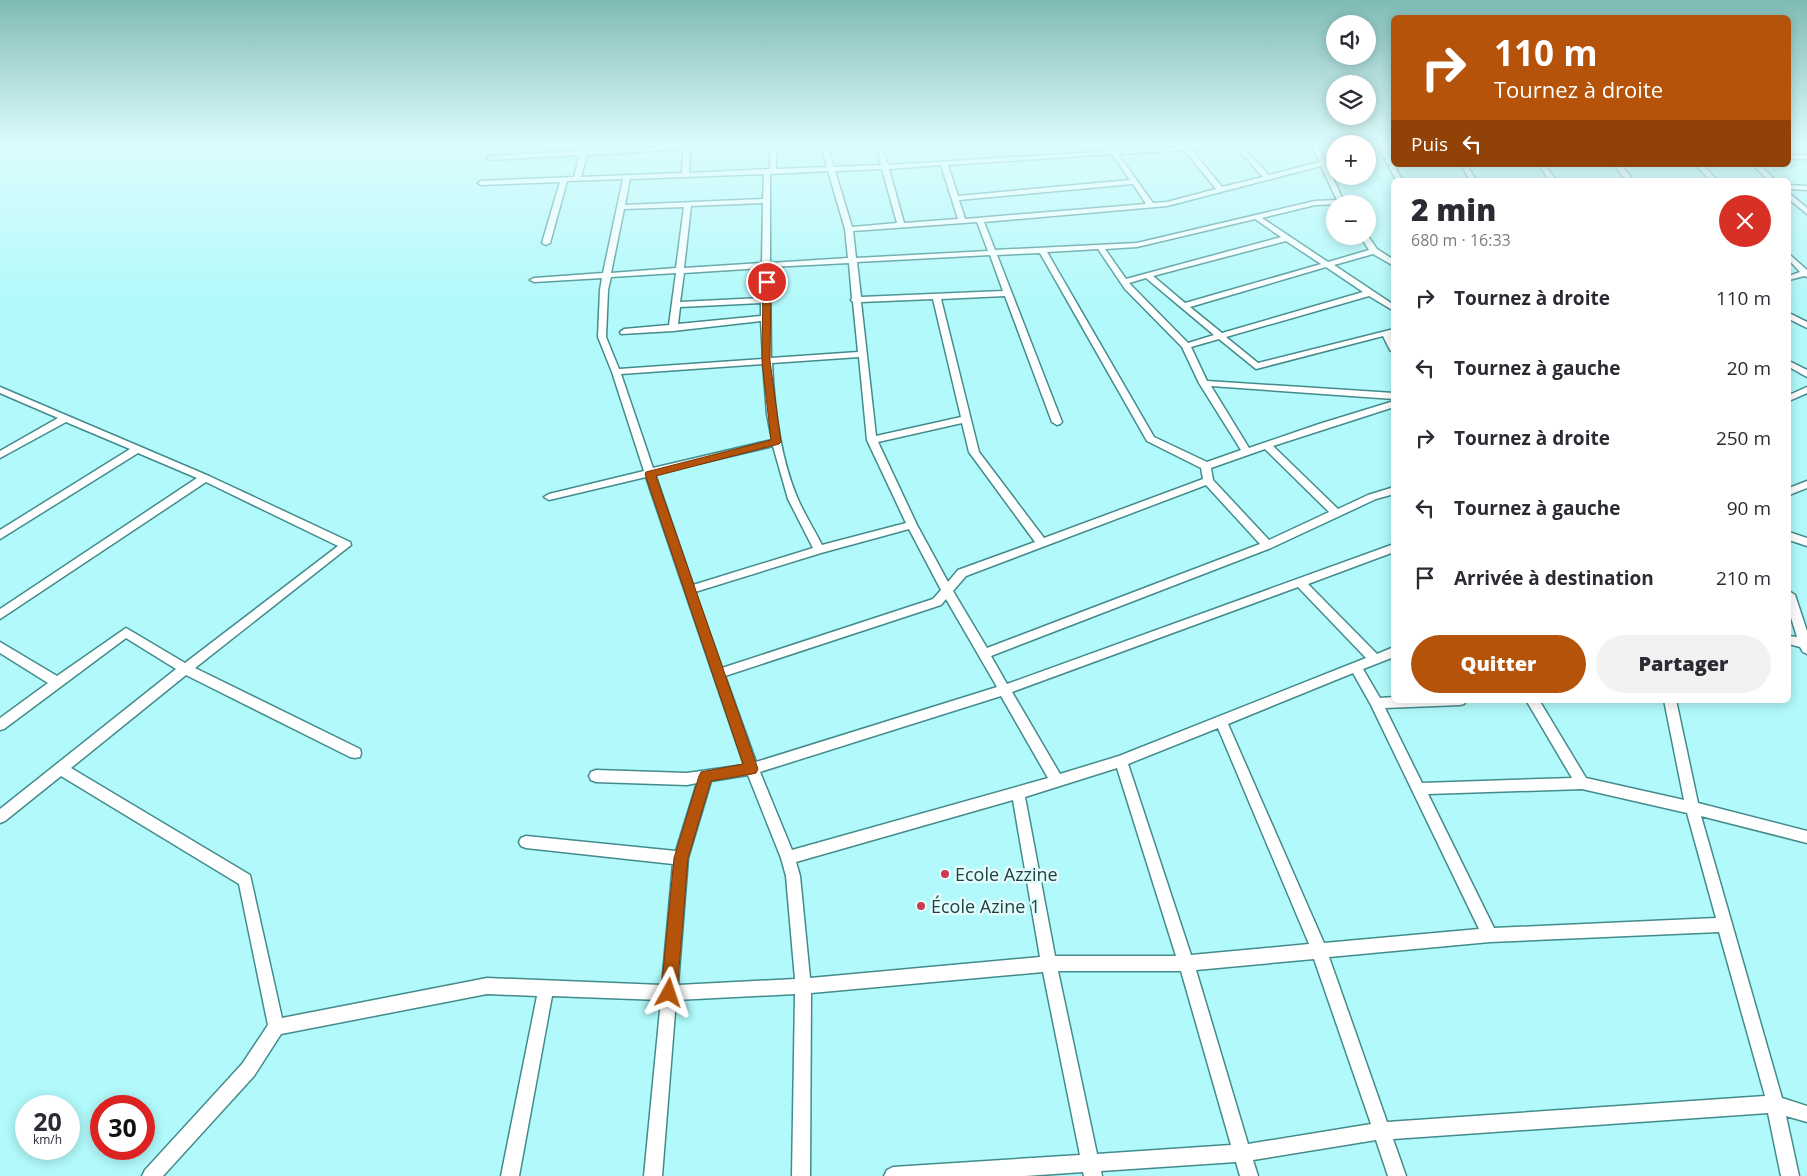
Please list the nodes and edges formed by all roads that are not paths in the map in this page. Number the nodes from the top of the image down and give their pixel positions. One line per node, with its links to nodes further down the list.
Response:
1 (558, 200): 21 (street)
2 (622, 200): 13 (street)
3 (839, 200): 19 (street)
4 (894, 200): 18 (street)
5 (955, 200): 17 (street)
6 (1147, 200): 12 (street)
7 (1183, 200): 12 (street)
8 (1794, 200): 14 (street)
9 (767, 201): 11 (street); 31 (street)
10 (1326, 204): 15 (street)
11 (688, 205): 13 (street); 32 (street)
12 (1151, 205): 16 (street)
13 (621, 207): 34 (street)
14 (1807, 212)
15 (1256, 217): 20 (street); 23 (street)
16 (980, 220): 17 (street); 26 (street)
17 (962, 221): 18 (street)
18 (901, 226): 19 (street)
19 (848, 229): 28 (street)
20 (1287, 238): 30 (street); 35 (street)
21 (546, 243)
22 (1370, 245): 25 (street)
23 (1100, 247): 24 (street); 38 (street)
24 (1043, 251): 26 (street); 75 (street)
25 (1374, 251): 29 (street); 30 (street)
26 (991, 252): 28 (street); 40 (street)
27 (1791, 258): 33 (street)
28 (852, 260): 31 (street); 43 (street)
29 (1391, 262)
30 (1327, 264): 39 (street); 45 (street)
31 (767, 265): 32 (street); 42 (street)
32 (679, 271): 34 (street); 44 (street)
33 (1806, 274): 36 (street)
34 (606, 276): 37 (street); 58 (street)
35 (1148, 276): 38 (street); 45 (street)
36 (1791, 278)
37 (534, 280)
38 (1124, 282): 54 (street)
39 (1369, 292): 46 (street); 53 (street)
40 (1009, 294): 41 (street); 68 (street)
41 (936, 296): 43 (street); 67 (street)
42 (767, 300): 44 (street); 48 (street)
43 (855, 300): 55 (street)
44 (676, 305): 50 (street)
45 (1184, 306): 53 (street)
46 (1391, 307)
47 (1791, 317): 49 (street)
48 (767, 318): 50 (street); 56 (street)
49 (1807, 324)
50 (673, 328): 51 (street)
51 (624, 332)
52 (1390, 332): 53 (street)
53 (1221, 336): 54 (street)
54 (1186, 346): 60 (street)
55 (862, 354): 56 (street); 69 (street)
56 (766, 361): 58 (street); 70 (street)
57 (1791, 365): 59 (street)
58 (616, 372): 76 (street)
59 (1807, 374)
60 (1204, 383): 63 (street); 73 (street)
61 (1807, 390): 64 (street)
62 (3, 394): 66 (street)
63 (1391, 396)
64 (1791, 397)
65 (1391, 405): 71 (street)
66 (65, 418): 72 (street); 74 (street)
67 (966, 419): 69 (street); 88 (street)
68 (1057, 422)
69 (872, 440): 84 (street)
70 (776, 442): 76 (street); 91 (street)
71 (1267, 446): 73 (street); 83 (street)
72 (138, 449): 77 (street); 85 (street)
73 (1248, 452): 75 (street)
74 (0, 455)
75 (1206, 466): 78 (street)
76 (650, 474): 82 (street); 93 (street)
77 (205, 478): 96 (street); 104 (street)
78 (1208, 482): 88 (street); 89 (street)
79 (1807, 484): 81 (street)
80 (1391, 491): 83 (street)
81 (1791, 491)
82 (549, 497)
83 (1336, 513): 89 (street)
84 (912, 525): 91 (street); 94 (street)
85 (0, 534)
86 (1791, 537): 87 (street)
87 (1807, 542)
88 (1042, 544): 94 (street)
89 (1267, 545): 101 (street)
90 (1391, 549): 92 (street)
91 (819, 550): 93 (street)
92 (1299, 582): 102 (street); 107 (street)
93 (689, 590): 105 (street)
94 (947, 590): 101 (street); 105 (street)
95 (1791, 601): 98 (street)
96 (0, 615)
97 (1791, 641): 98 (street)
98 (1806, 645)
99 (0, 646): 106 (street)
100 (1391, 653): 102 (street)
101 (984, 654): 107 (street)
102 (1375, 659): 103 (street)
103 (1356, 667): 109 (street); 112 (street)
104 (185, 669): 106 (street); 114 (street); 116 (street)
105 (718, 674): 117 (street)
106 (58, 683): 113 (street)
107 (1004, 690): 117 (street); 120 (street)
108 (1391, 702): 109 (street)
109 (1376, 703): 122 (street)
110 (1534, 703): 121 (street)
111 (1669, 703): 124 (street)
112 (1221, 721): 115 (street); 132 (street)
113 (0, 725)
114 (355, 753)
115 (1121, 761): 120 (street); 133 (street)
116 (61, 769): 125 (street); 138 (street)
117 (752, 769): 119 (street); 129 (street)
118 (596, 776): 119 (street)
119 (706, 776): 128 (street)
120 (1057, 781): 123 (street)
121 (1582, 784): 122 (street); 124 (street)
122 (1419, 789): 131 (street)
123 (1018, 794): 129 (street); 134 (street)
124 (1692, 808): 126 (street); 130 (street)
125 (0, 817)
126 (1807, 837)
127 (526, 842): 128 (street)
128 (681, 858): 137 (street)
129 (788, 858): 135 (street)
130 (1723, 925): 131 (street); 139 (street)
131 (1490, 935): 132 (street)
132 (1319, 950): 133 (street); 141 (street)
133 (1186, 963): 134 (street); 142 (street)
134 (1050, 964): 135 (street); 143 (street)
135 (803, 986): 137 (street); 147 (street)
136 (546, 989): 137 (street); 138 (street); 145 (street)
137 (669, 993): 146 (street)
138 (276, 1027): 144 (street)
139 (1774, 1104): 140 (street); 141 (street); 151 (street)
140 (1807, 1114)
141 (1382, 1131): 142 (street); 150 (street)
142 (1243, 1153): 143 (street); 149 (street)
143 (1092, 1169): 148 (street)
144 (151, 1176)
145 (510, 1176)
146 (653, 1176)
147 (802, 1176)
148 (893, 1176)
149 (1249, 1176)
150 (1397, 1176)
151 (1790, 1176)

